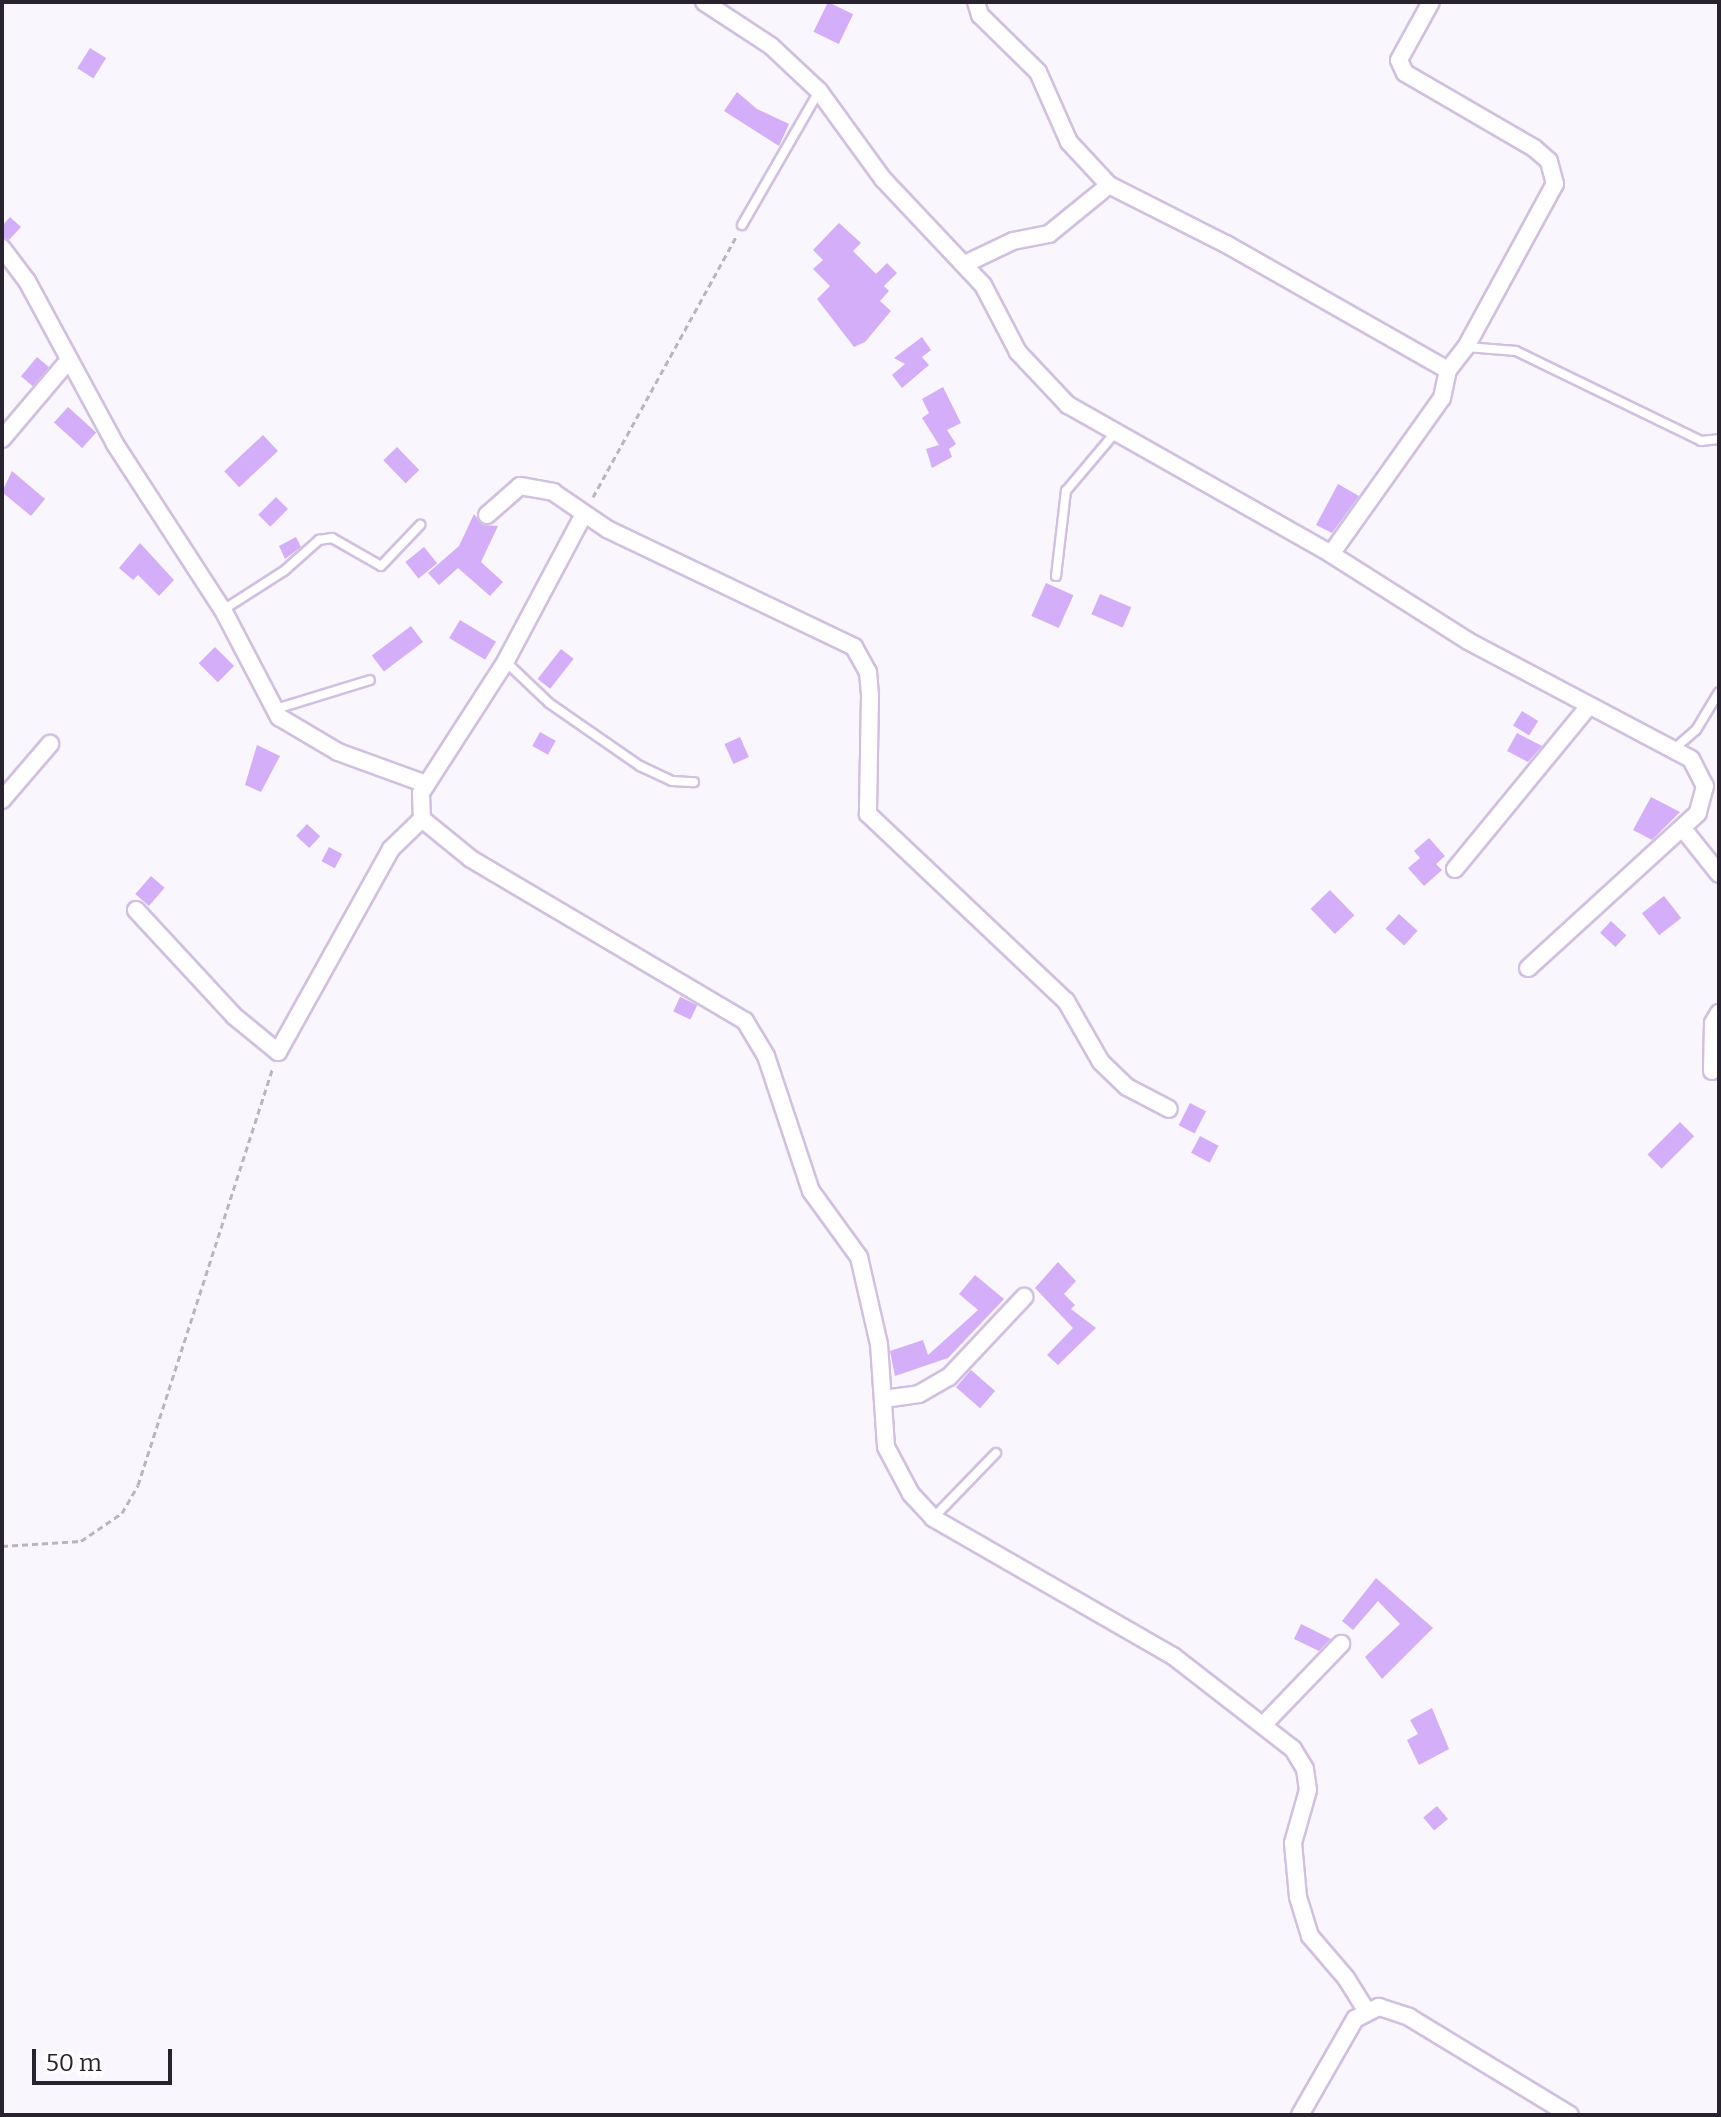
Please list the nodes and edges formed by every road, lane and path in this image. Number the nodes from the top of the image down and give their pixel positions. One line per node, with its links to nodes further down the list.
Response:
1 (704, 2): 4 (street)
2 (976, 2): 5 (street)
3 (1431, 2): 9 (street)
4 (819, 91): 6 (lane); 8 (street)
5 (1109, 185): 8 (street); 11 (street)
6 (742, 225): 15 (path)
7 (3, 251): 10 (street)
8 (965, 264): 12 (street)
9 (1466, 347): 11 (street); 14 (lane)
10 (69, 360): 13 (street); 20 (street)
11 (1448, 370): 18 (street)
12 (1115, 433): 18 (street); 19 (lane)
13 (2, 439)
14 (1719, 439)
15 (584, 514): 16 (street); 21 (street); 40 (street)
16 (487, 515)
17 (420, 525): 20 (lane)
18 (1331, 554): 24 (street)
19 (1056, 576)
20 (223, 610): 25 (street)
21 (506, 661): 28 (lane); 29 (street)
22 (370, 680): 25 (lane)
23 (1719, 692): 27 (lane)
24 (1588, 707): 27 (street); 33 (street)
25 (276, 709): 29 (street)
26 (50, 744): 30 (street)
27 (1674, 750): 32 (street)
28 (694, 782)
29 (426, 784): 31 (street)
30 (2, 800)
31 (422, 819): 38 (street); 42 (street)
32 (1684, 830): 34 (street); 36 (street)
33 (1455, 869)
34 (1719, 874)
35 (136, 910): 38 (street)
36 (1528, 968)
37 (1719, 1013): 39 (street)
38 (278, 1052): 45 (path)
39 (1712, 1071)
40 (1169, 1109)
41 (1024, 1297): 42 (street)
42 (884, 1399): 44 (street)
43 (996, 1453): 44 (lane)
44 (933, 1518): 47 (street)
45 (2, 1546)
46 (1341, 1644): 47 (street)
47 (1265, 1723): 48 (street)
48 (1366, 2010): 49 (street); 50 (street)
49 (1300, 2115)
50 (1570, 2115)

